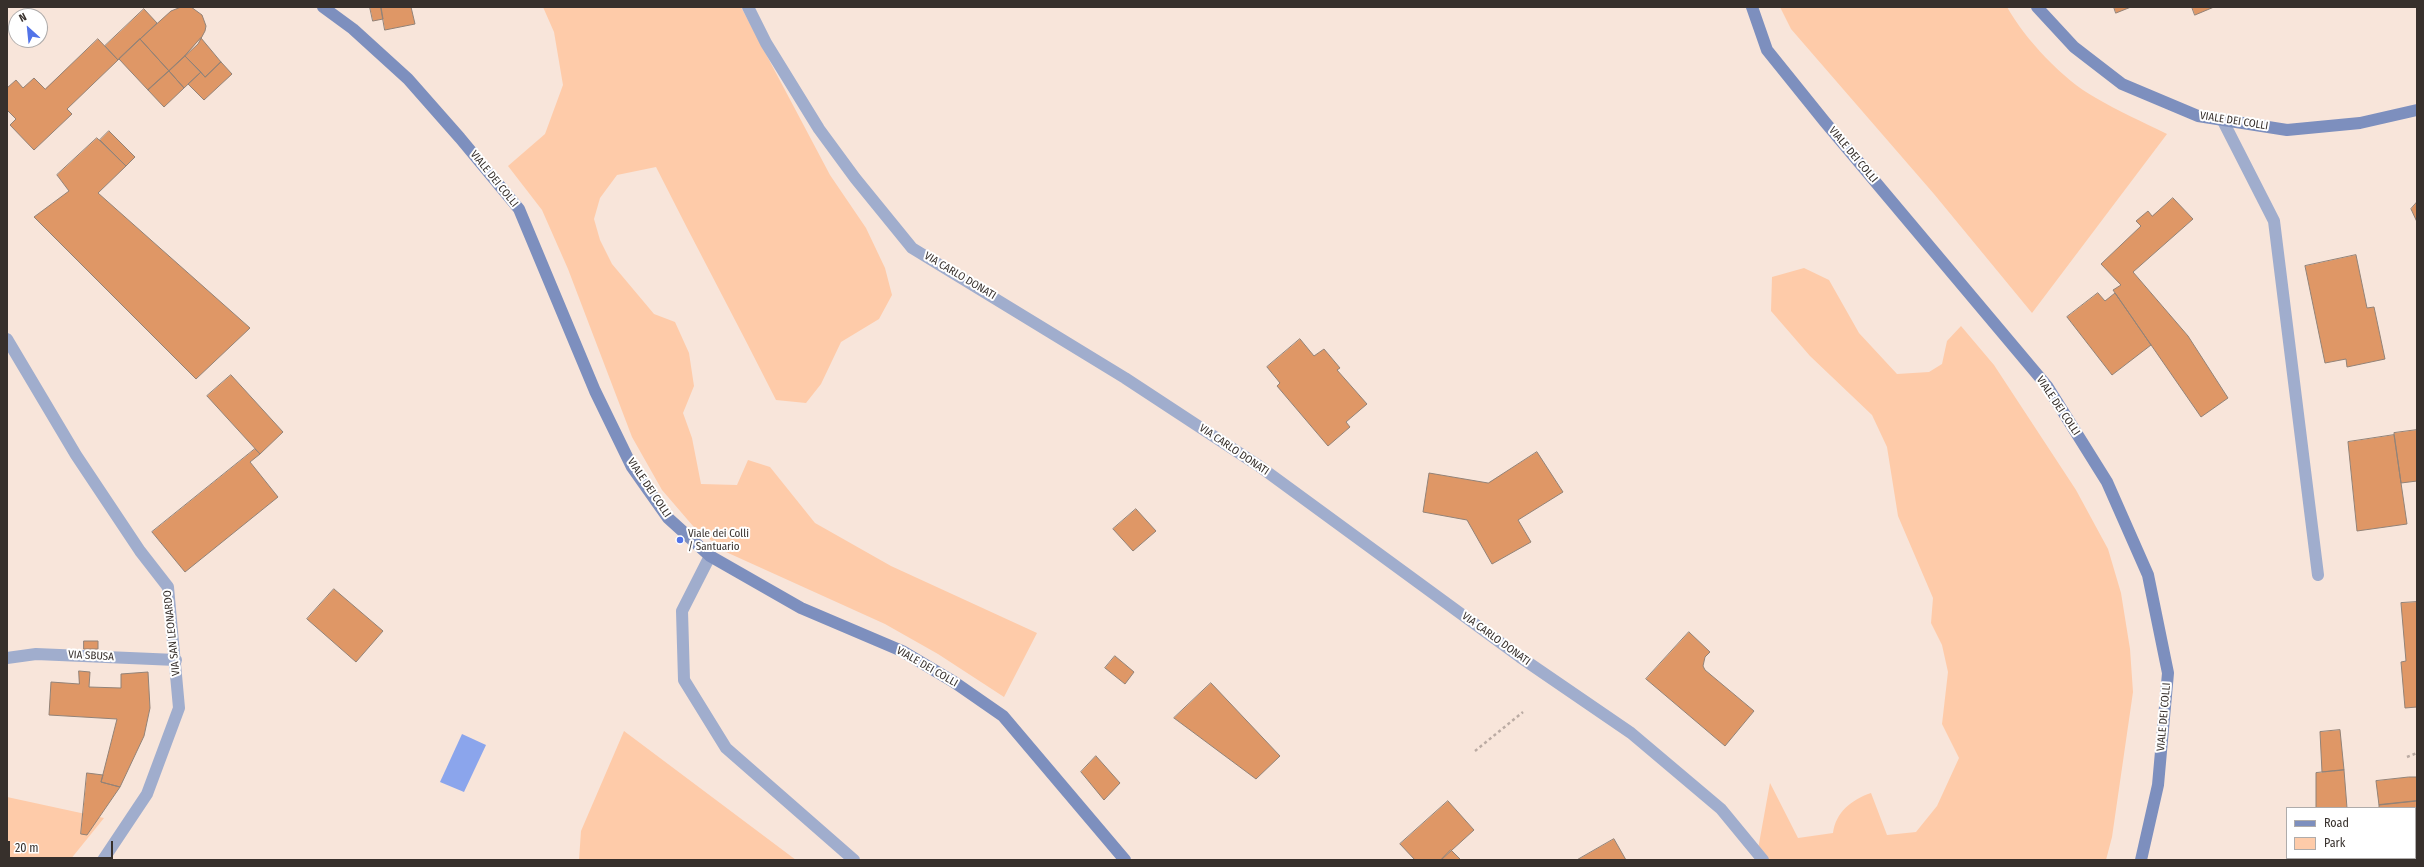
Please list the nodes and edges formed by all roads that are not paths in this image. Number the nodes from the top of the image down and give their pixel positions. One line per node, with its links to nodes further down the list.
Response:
1 (323, 7): 8 (street, VIALE DEI COLLI)
2 (748, 7): 15 (street, VIA CARLO DONATI)
3 (1752, 7): 16 (street, VIALE DEI COLLI)
4 (2038, 7): 6 (street, VIALE DEI COLLI)
5 (2417, 110): 6 (street, VIALE DEI COLLI)
6 (2223, 121): 9 (street)
7 (7, 339): 11 (street, VIA SAN LEONARDO)
8 (710, 556): 13 (street); 14 (street, VIALE DEI COLLI)
9 (2318, 575)
10 (7, 658): 11 (street, VIA SBUSA)
11 (176, 660): 12 (street, VIA SAN LEONARDO)
12 (103, 860)
13 (854, 860)
14 (1125, 860)
15 (1763, 860)
16 (2141, 860)

